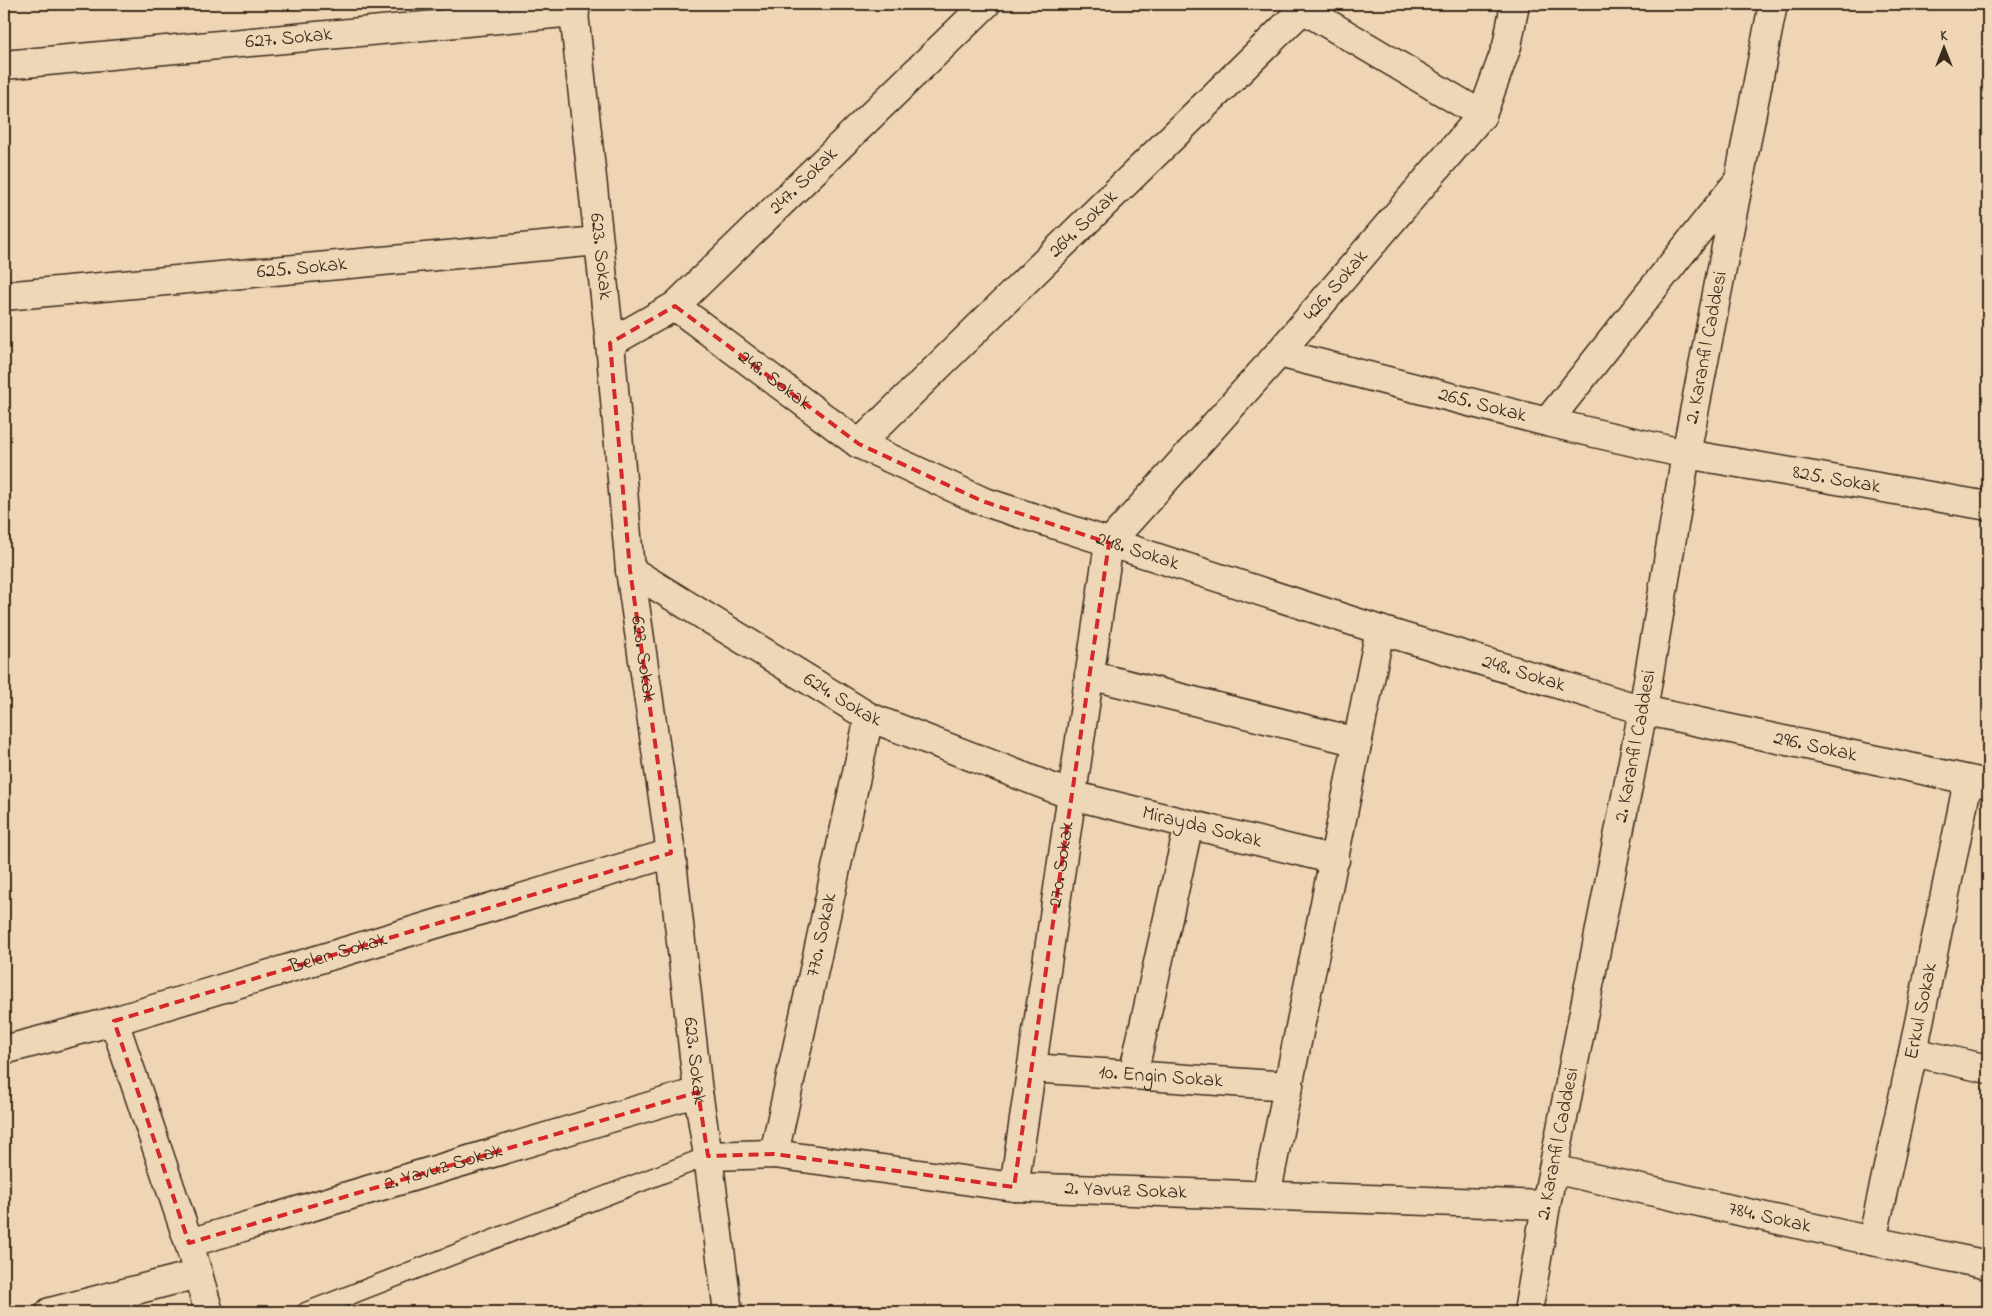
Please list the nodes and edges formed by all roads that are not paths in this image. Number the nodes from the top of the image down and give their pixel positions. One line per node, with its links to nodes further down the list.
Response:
1 (986, 4): 11 (street, 247. Sokak)
2 (1515, 4): 7 (street, 426. Sokak)
3 (1773, 4): 8 (street, 2. Karanfil Caddesi)
4 (1305, 7): 7 (street); 15 (street, 264. Sokak)
5 (574, 8): 6 (street, 627. Sokak); 9 (street, 623. Sokak)
6 (4, 64)
7 (1482, 115): 13 (street, 426. Sokak)
8 (1740, 179): 14 (street, 2. Karanfil Caddesi); 16 (street, 2. Karanfil Caddesi)
9 (598, 241): 10 (street, 625. Sokak); 12 (street, 623. Sokak)
10 (4, 296)
11 (675, 306): 12 (street, 247. Sokak); 15 (street, 248. Sokak)
12 (610, 343): 19 (street, 623. Sokak)
13 (1279, 352): 14 (street, 265. Sokak); 18 (street, 426. Sokak)
14 (1547, 422): 16 (street, 265. Sokak)
15 (859, 444): 18 (street, 248. Sokak)
16 (1686, 454): 17 (street, 825. Sokak); 22 (street, 2. Karanfil Caddesi)
17 (1988, 506)
18 (1109, 543): 20 (street, 248. Sokak); 21 (street, 270. Sokak)
19 (630, 570): 23 (street, 624. Sokak); 28 (street, 623. Sokak)
20 (1380, 630): 22 (street, 248. Sokak); 24 (street)
21 (1089, 675): 24 (street); 26 (street, 270. Sokak)
22 (1643, 710): 25 (street, 296. Sokak); 40 (street, 2. Karanfil Caddesi)
23 (869, 717): 26 (street, 624. Sokak); 38 (street, 770. Sokak)
24 (1358, 742): 29 (street)
25 (1978, 782): 32 (street, Erkul Sokak)
26 (1071, 795): 27 (street, Mirayda Sokak); 33 (street, 270. Sokak)
27 (1189, 824): 29 (street, Mirayda Sokak); 35 (street)
28 (671, 852): 30 (street, Belen Sokak); 37 (street, 623. Sokak)
29 (1335, 860): 36 (street)
30 (114, 1021): 31 (street, Belen Sokak); 45 (street)
31 (4, 1050)
32 (1913, 1052): 34 (street); 44 (street, Erkul Sokak)
33 (1032, 1068): 35 (street, 10. Engin Sokak); 41 (street, 270. Sokak)
34 (1988, 1069)
35 (1133, 1075): 36 (street, 10. Engin Sokak)
36 (1289, 1086): 42 (street)
37 (698, 1092): 39 (street, 623. Sokak); 45 (street, 2. Yavuz Sokak)
38 (774, 1154): 39 (street, 2. Yavuz Sokak); 41 (street, 2. Yavuz Sokak)
39 (708, 1156): 50 (lane); 51 (street, 623. Sokak)
40 (1554, 1169): 43 (street, 2. Karanfil Caddesi); 44 (street, 784. Sokak)
41 (1014, 1187): 42 (street, 2. Yavuz Sokak)
42 (1266, 1196): 43 (street, 2. Yavuz Sokak)
43 (1546, 1205): 52 (street, 2. Karanfil Caddesi)
44 (1872, 1241): 46 (street, 784. Sokak)
45 (189, 1242): 47 (street)
46 (1988, 1265)
47 (198, 1274): 48 (street); 49 (street)
48 (50, 1312)
49 (209, 1312)
50 (306, 1312)
51 (728, 1312)
52 (1528, 1312)

